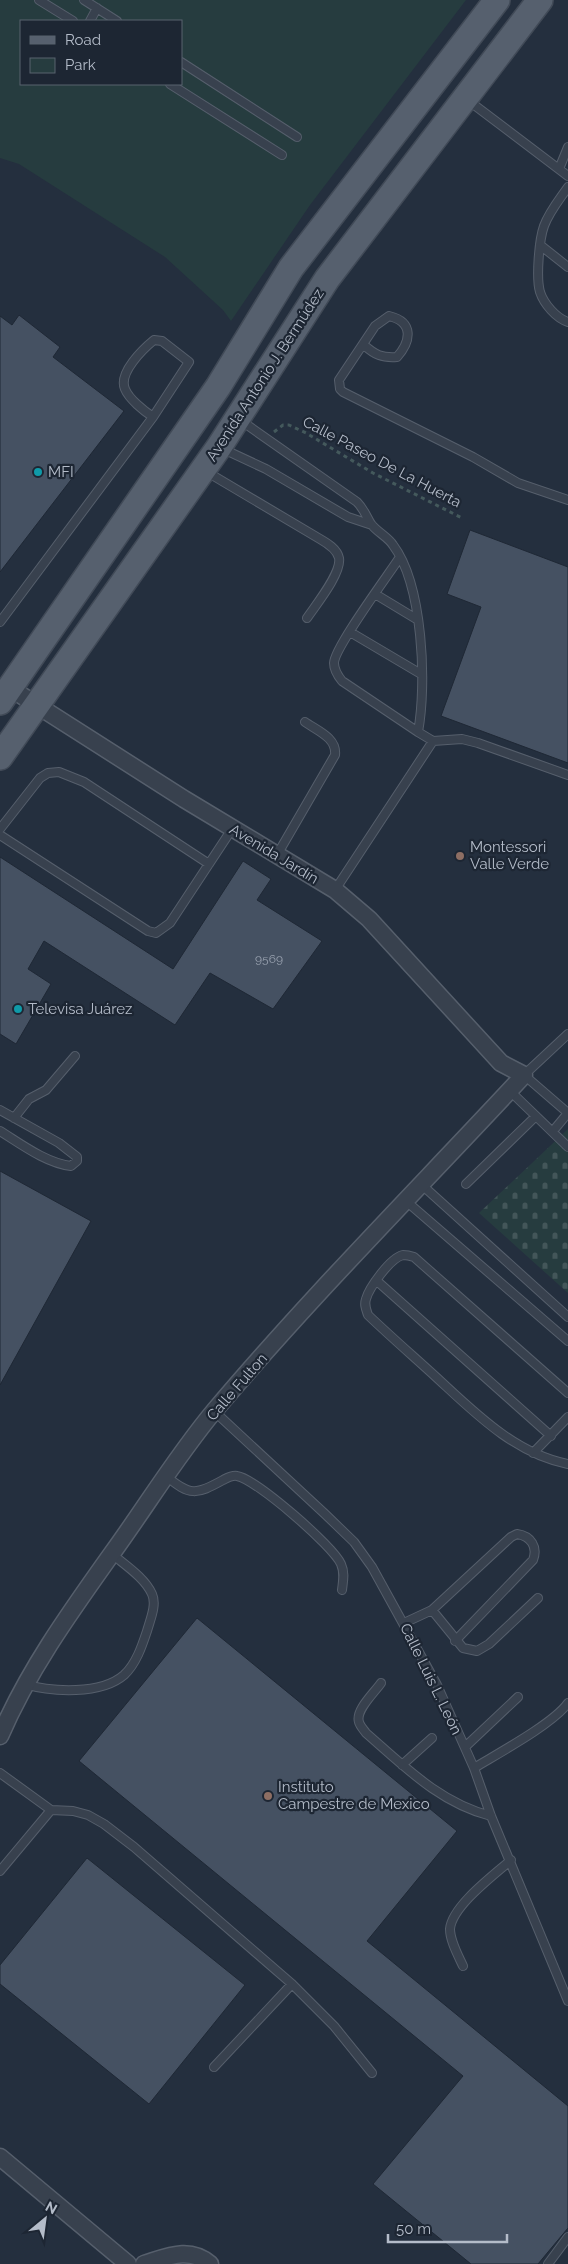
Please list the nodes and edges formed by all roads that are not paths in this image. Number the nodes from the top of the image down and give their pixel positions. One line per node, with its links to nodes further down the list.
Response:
1 (39, 0): 6 (lane)
2 (84, 0): 5 (lane)
3 (497, 0): 35 (main road)
4 (540, 0): 11 (main road, Avenida Antonio J. Bermúdez)
5 (97, 8): 7 (lane); 8 (lane)
6 (71, 20)
7 (91, 20)
8 (115, 20)
9 (182, 63): 12 (lane)
10 (172, 85): 14 (lane)
11 (465, 98): 15 (lane); 23 (main road, Avenida Antonio J. Bermúdez)
12 (298, 137)
13 (568, 147): 15 (lane)
14 (282, 155)
15 (559, 169): 16 (lane)
16 (568, 176)
17 (568, 187): 18 (lane)
18 (540, 245): 19 (lane); 20 (lane)
19 (568, 267)
20 (568, 322)
21 (364, 345): 21 (lane); 26 (lane)
22 (153, 417): 22 (lane); 32 (lane)
23 (238, 419): 24 (main road, Avenida Antonio J. Bermúdez); 27 (lane)
24 (219, 447): 25 (main road, Avenida Antonio J. Bermúdez); 27 (lane)
25 (203, 470): 30 (lane); 36 (main road, Avenida Antonio J. Bermúdez)
26 (567, 498)
27 (372, 525): 28 (lane)
28 (400, 556): 29 (lane); 31 (lane)
29 (375, 594): 31 (lane); 33 (lane)
30 (307, 618)
31 (418, 620): 34 (lane)
32 (0, 622)
33 (350, 632): 34 (lane); 38 (lane)
34 (421, 674): 38 (lane)
35 (5, 695): 36 (street, Avenida Jardín)
36 (38, 706): 40 (main road, Avenida Antonio J. Bermúdez); 42 (street, Avenida Jardín)
37 (305, 722): 45 (lane)
38 (418, 732): 39 (lane)
39 (433, 741): 41 (lane); 47 (lane)
40 (0, 757)
41 (568, 775)
42 (232, 828): 45 (street, Avenida Jardín); 46 (lane)
43 (0, 829): 46 (lane)
44 (0, 835): 46 (lane)
45 (277, 855): 47 (street, Avenida Jardín)
46 (209, 864)
47 (335, 890): 50 (street, Avenida Jardín)
48 (568, 1034): 51 (lane)
49 (75, 1056): 56 (lane)
50 (501, 1062): 51 (street, Avenida Jardín); 52 (street, Avenida Jardín)
51 (524, 1075): 52 (street, Calle Fulton); 54 (lane)
52 (510, 1091): 55 (lane); 60 (street, Calle Fulton)
53 (0, 1110): 56 (lane)
54 (568, 1113): 58 (lane)
55 (536, 1116): 58 (lane); 61 (lane)
56 (14, 1118): 57 (lane)
57 (0, 1131)
58 (553, 1132): 59 (lane)
59 (568, 1147)
60 (422, 1184): 62 (street, Calle Fulton); 64 (lane)
61 (466, 1184)
62 (406, 1201): 65 (lane); 67 (street, Calle Fulton)
63 (377, 1281): 66 (lane); 69 (lane); 70 (lane)
64 (568, 1317)
65 (568, 1341)
66 (568, 1393)
67 (214, 1411): 72 (street, Calle Fulton); 77 (lane, Calle Luis L. León)
68 (568, 1417): 69 (lane)
69 (551, 1436): 70 (lane)
70 (534, 1453): 71 (lane)
71 (568, 1464)
72 (166, 1476): 73 (street, Calle Fulton); 74 (lane)
73 (112, 1554): 80 (street, Calle Fulton); 80 (lane)
74 (342, 1590)
75 (538, 1598): 78 (lane)
76 (432, 1610): 77 (lane); 78 (lane); 78 (lane)
77 (404, 1623): 85 (lane, Calle Luis L. León)
78 (455, 1641)
79 (381, 1683): 86 (lane)
80 (24, 1684): 83 (street, Calle Fulton)
81 (518, 1697): 85 (lane)
82 (568, 1703): 87 (lane)
83 (0, 1736)
84 (432, 1738): 86 (lane)
85 (465, 1747): 87 (lane, Calle Luis L. León)
86 (402, 1765): 90 (lane)
87 (474, 1768): 90 (lane, Calle Luis L. León)
88 (0, 1773): 89 (lane)
89 (51, 1810): 92 (lane); 94 (lane)
90 (491, 1816): 91 (lane, Calle Luis L. León)
91 (511, 1860): 93 (lane); 95 (lane, Calle Luis L. León)
92 (0, 1871)
93 (463, 1966)
94 (292, 1984): 96 (lane); 97 (lane)
95 (568, 2001)
96 (214, 2067)
97 (372, 2073)
98 (0, 2157): 100 (street)
99 (568, 2237): 103 (lane)
100 (128, 2264)
101 (144, 2264): 102 (street)
102 (210, 2264)
103 (548, 2264)

